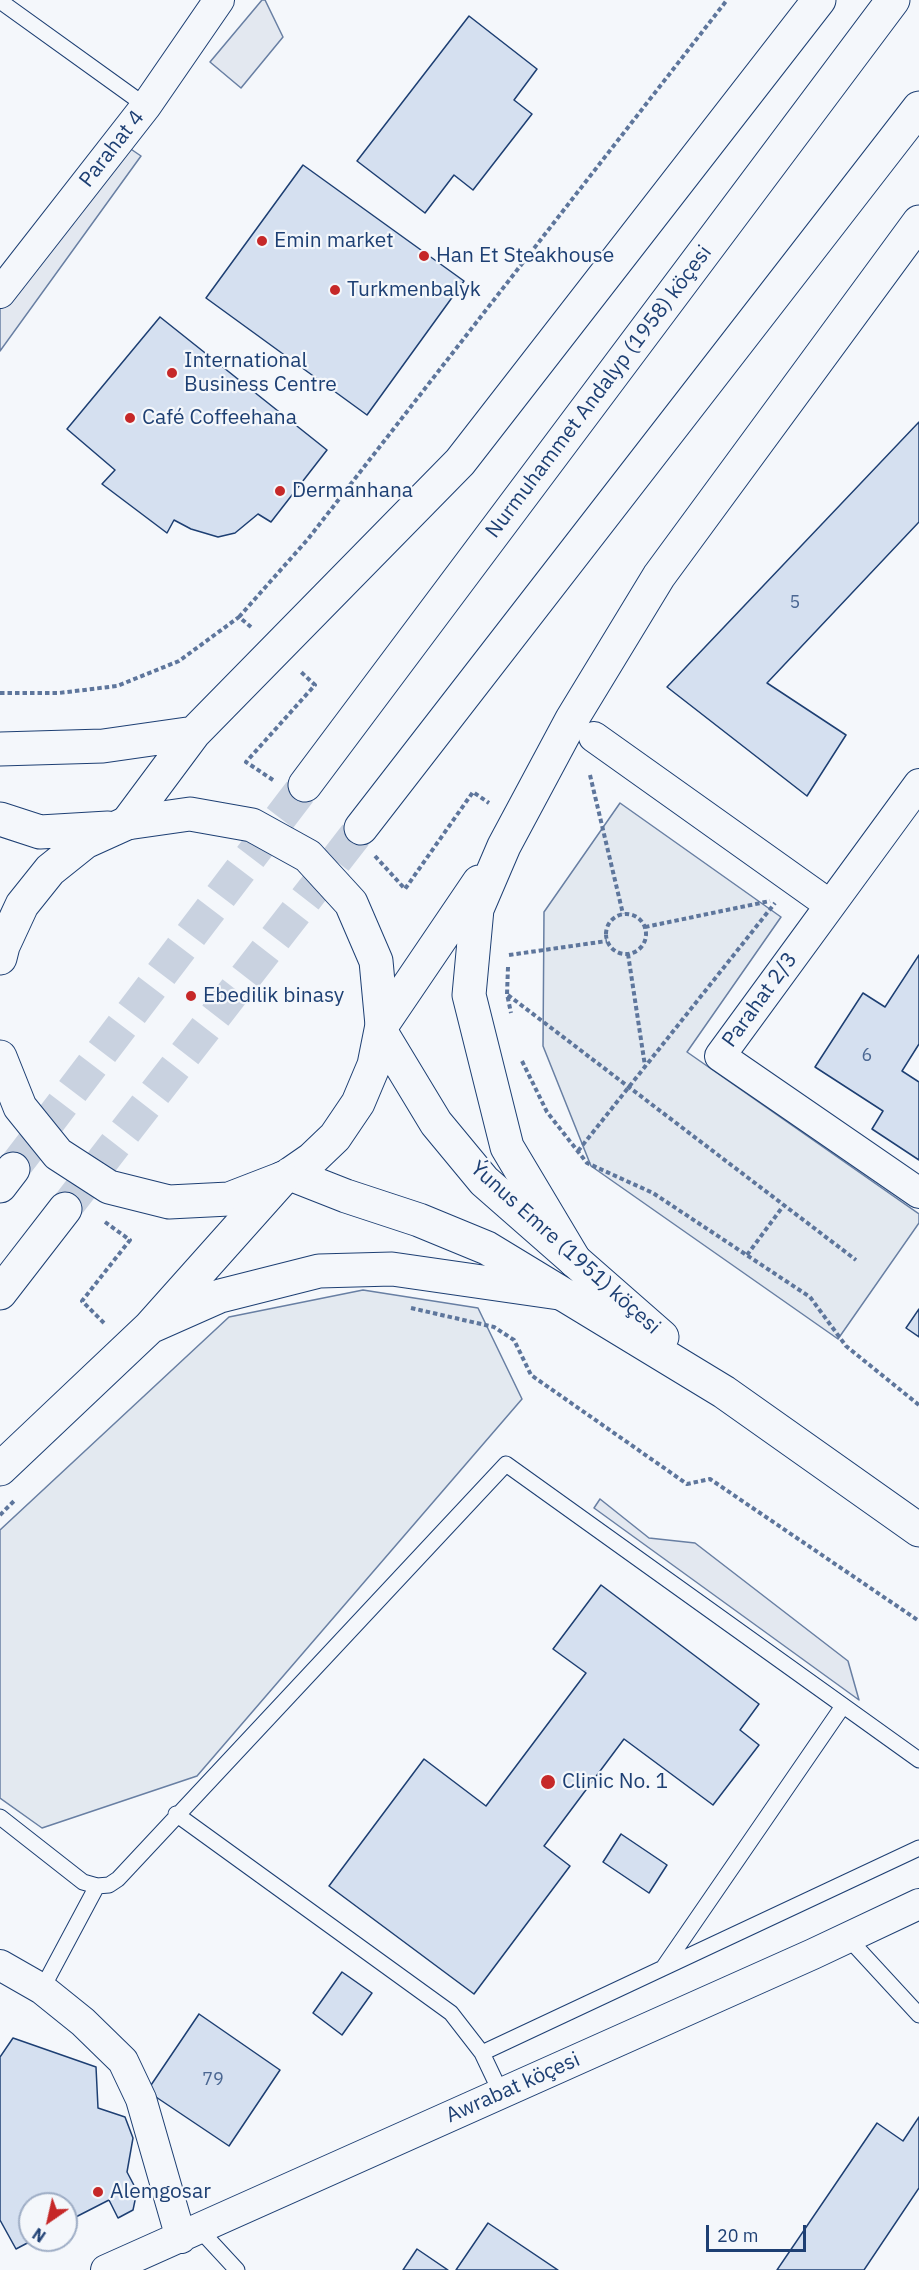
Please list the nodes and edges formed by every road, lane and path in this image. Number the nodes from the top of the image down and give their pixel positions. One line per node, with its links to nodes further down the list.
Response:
1 (219, 0): 6 (street, Parahat 4)
2 (727, 0): 10 (path)
3 (819, 0): 11 (main road)
4 (893, 0): 15 (main road, Nurmuhammet Andalyp (1958) köçesi)
5 (0, 1): 6 (lane)
6 (146, 106): 9 (street, Parahat 4)
7 (919, 108): 19 (main road)
8 (919, 222): 20 (main road)
9 (0, 293)
10 (239, 617)
11 (194, 733): 13 (main road); 18 (main road)
12 (594, 737): 22 (street)
13 (0, 749)
14 (584, 769): 23 (path)
15 (305, 785)
16 (913, 803): 22 (street, Parahat 2/3)
17 (0, 819): 18 (main road)
18 (123, 825): 29 (main road); 31 (main road)
19 (361, 828)
20 (504, 846): 31 (main road); 43 (main road)
21 (777, 900): 25 (path)
22 (830, 905): 37 (street, Parahat 2/3)
23 (623, 914): 25 (path); 26 (path)
24 (765, 918): 33 (path)
25 (645, 927): 27 (path)
26 (607, 941): 27 (path); 28 (path)
27 (628, 954): 33 (path)
28 (508, 955)
29 (0, 958)
30 (507, 994): 34 (path)
31 (381, 1029): 36 (main road); 43 (main road, Ýunus Emre (1951) köçesi)
32 (0, 1057): 36 (main road)
33 (645, 1066): 34 (path)
34 (629, 1087): 35 (path); 38 (path)
35 (578, 1151)
36 (286, 1176): 45 (main road, Ýunus Emre (1951) köçesi); 47 (main road)
37 (919, 1193)
38 (784, 1205): 41 (path); 42 (path)
39 (65, 1209): 44 (main road)
40 (101, 1220): 47 (path)
41 (747, 1255)
42 (856, 1260)
43 (575, 1261): 48 (main road, Ýunus Emre (1951) köçesi)
44 (0, 1293)
45 (559, 1293): 47 (main road); 48 (main road, Ýunus Emre (1951) köçesi)
46 (404, 1307): 53 (path)
47 (139, 1337): 49 (main road)
48 (724, 1392): 52 (main road, Ýunus Emre (1951) köçesi)
49 (0, 1469)
50 (17, 1498): 51 (path)
51 (0, 1515)
52 (919, 1530)
53 (919, 1621)
54 (843, 1706): 55 (lane); 56 (lane); 63 (lane)
55 (919, 1760)
56 (176, 1814): 59 (lane); 66 (lane)
57 (0, 1817): 59 (lane)
58 (919, 1848): 63 (lane)
59 (97, 1886): 64 (lane)
60 (919, 1905): 61 (street, Awrabat köçesi)
61 (848, 1938): 65 (lane); 67 (street, Awrabat köçesi)
62 (0, 1965): 64 (street)
63 (662, 1969): 66 (lane)
64 (42, 1989): 68 (street)
65 (919, 2014)
66 (482, 2053): 67 (lane)
67 (501, 2093): 68 (street, Awrabat köçesi)
68 (191, 2234): 69 (street, Awrabat köçesi); 70 (lane)
69 (106, 2270)
70 (237, 2270)

